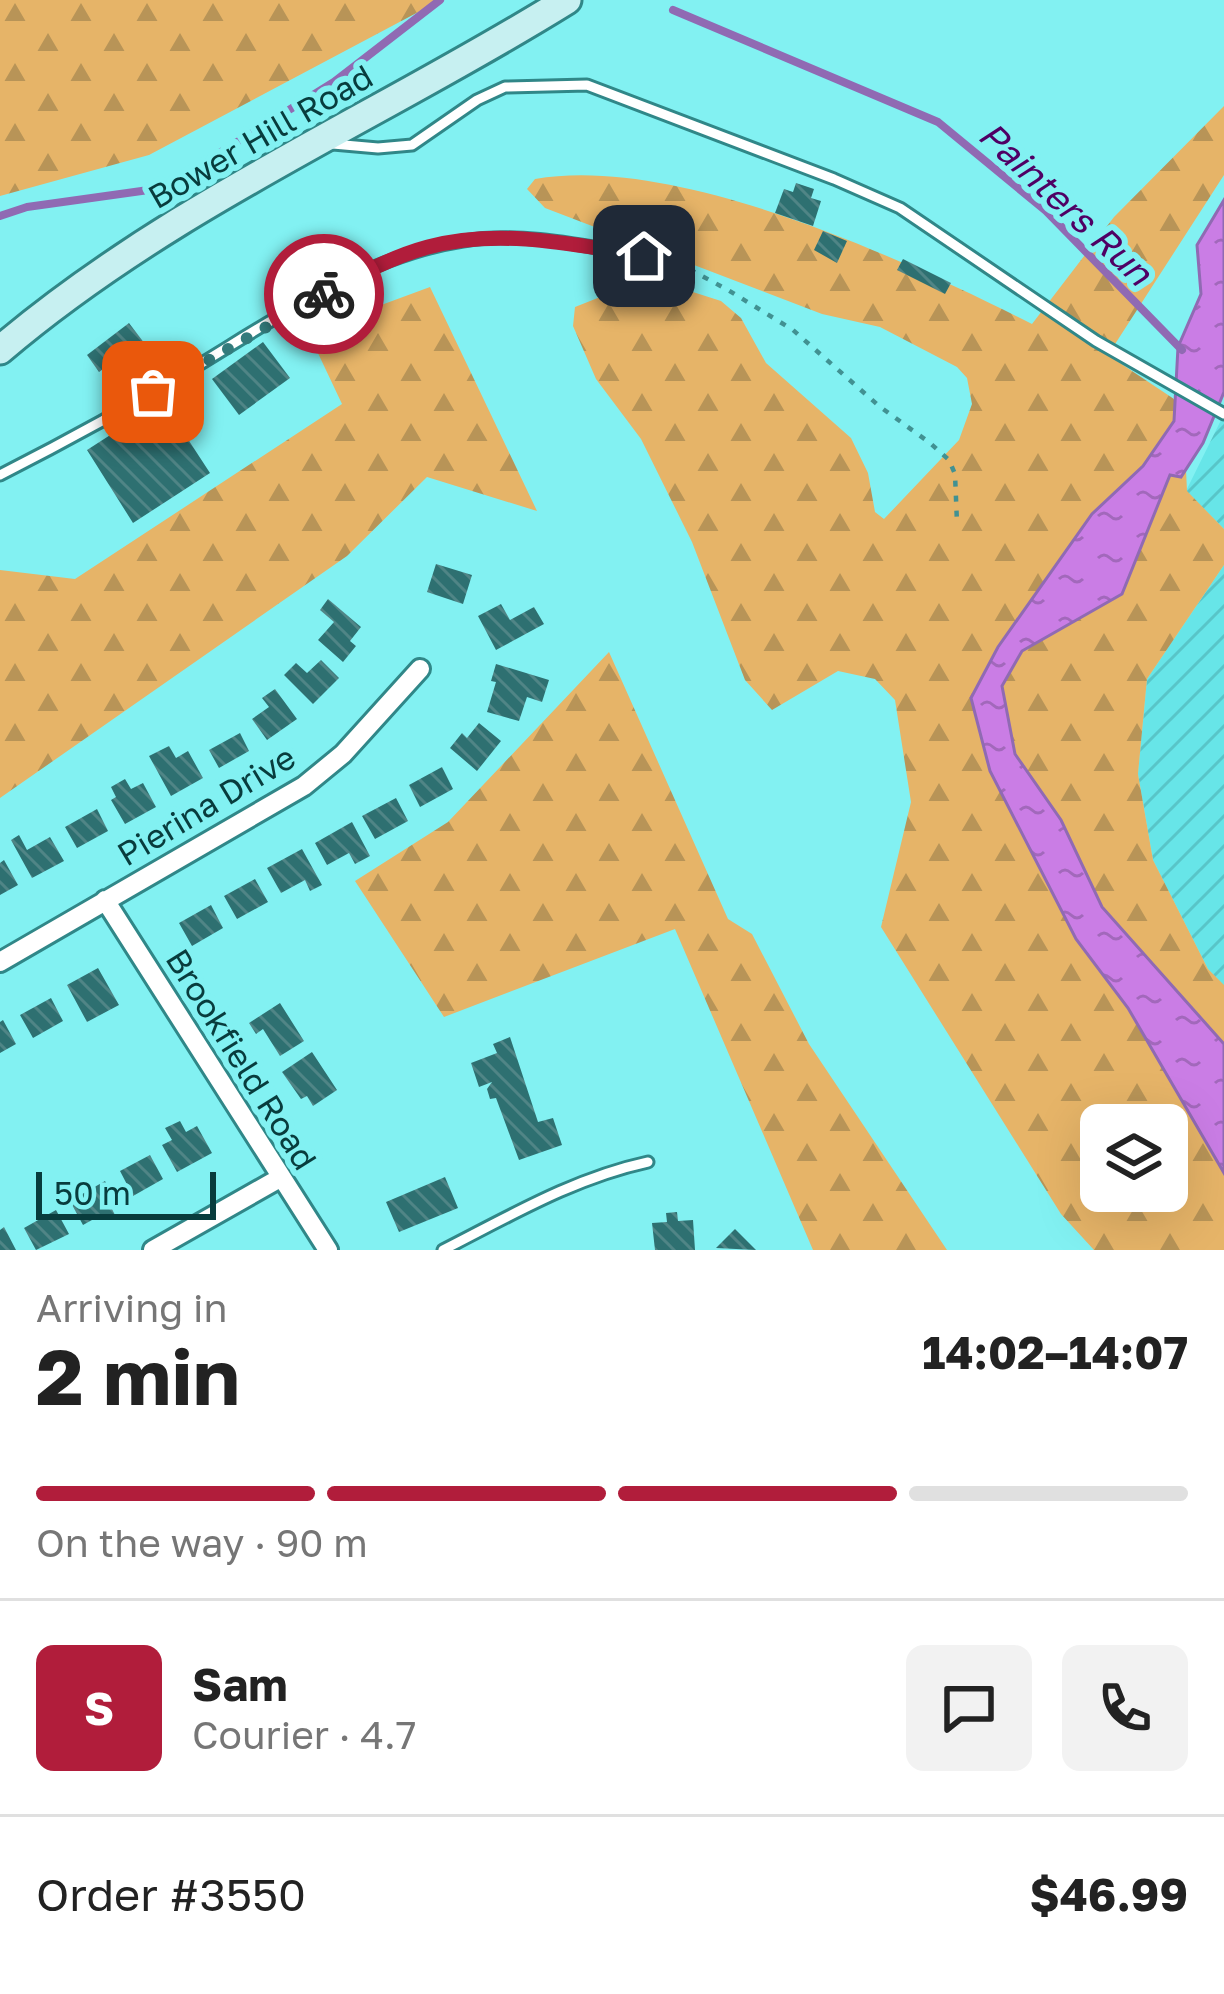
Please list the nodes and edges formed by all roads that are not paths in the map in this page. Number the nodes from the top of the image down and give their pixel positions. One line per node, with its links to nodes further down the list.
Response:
1 (567, 0): 2 (main road, Bower Hill Road)
2 (316, 142): 4 (main road, Bower Hill Road); 5 (lane)
3 (644, 256): 6 (lane)
4 (0, 350)
5 (1224, 415)
6 (0, 475)
7 (420, 669): 8 (street, Pierina Drive)
8 (105, 900): 9 (street, Pierina Drive); 11 (street, Brookfield Road)
9 (0, 962)
10 (648, 1162): 14 (lane)
11 (280, 1178): 12 (street); 13 (street, Brookfield Road)
12 (153, 1250)
13 (328, 1250)
14 (443, 1250)

